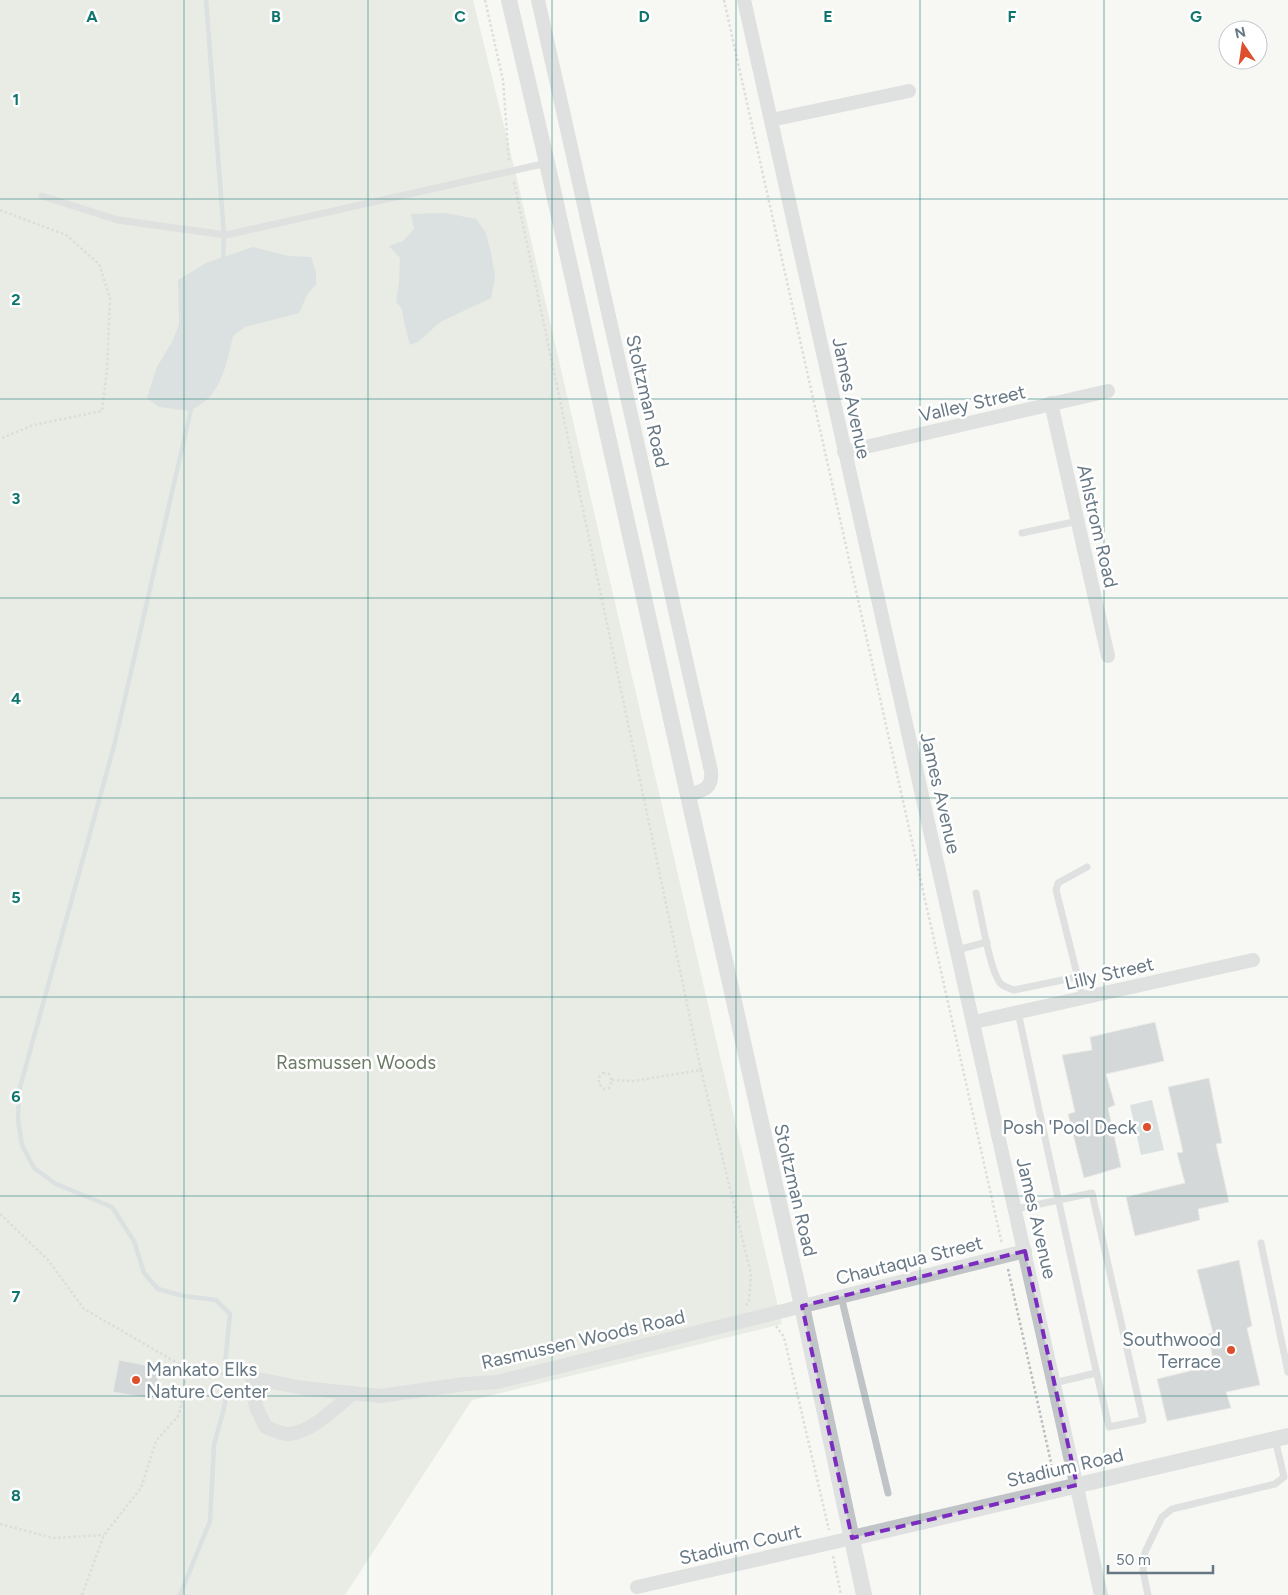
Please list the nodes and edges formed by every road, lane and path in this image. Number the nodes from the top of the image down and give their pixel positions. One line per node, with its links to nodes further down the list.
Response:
1 (485, 0): 9 (path)
2 (509, 0): 8 (street, Stoltzman Road)
3 (538, 0): 19 (street, Stoltzman Road)
4 (724, 0): 36 (path)
5 (744, 0): 7 (street, James Avenue)
6 (909, 91): 7 (street)
7 (771, 120): 15 (street, James Avenue)
8 (547, 163): 9 (lane); 19 (street, Stoltzman Road)
9 (512, 171): 10 (lane); 29 (path)
10 (42, 196)
11 (0, 210): 14 (path)
12 (1108, 391): 13 (street, Valley Street)
13 (1051, 404): 15 (street, Valley Street); 16 (street, Ahlstrom Road)
14 (0, 439)
15 (844, 452): 23 (street, James Avenue)
16 (1078, 521): 17 (lane); 18 (street, Ahlstrom Road)
17 (1022, 533)
18 (1108, 656)
19 (687, 795): 38 (street, Stoltzman Road)
20 (1088, 867): 25 (lane)
21 (976, 893): 22 (lane)
22 (987, 942): 23 (lane); 25 (lane)
23 (957, 950): 28 (street, James Avenue)
24 (1253, 960): 26 (street, Lilly Street)
25 (1077, 977): 26 (lane)
26 (1083, 998): 27 (street, Lilly Street)
27 (1018, 1012): 28 (street, Lilly Street); 31 (lane)
28 (974, 1022): 32 (street, James Avenue)
29 (701, 1070): 30 (path); 39 (path)
30 (612, 1080): 30 (path)
31 (1058, 1200): 32 (lane); 43 (lane); 43 (lane)
32 (1016, 1209): 35 (street, James Avenue)
33 (0, 1214): 41 (path)
34 (1261, 1243): 42 (lane)
35 (1025, 1251): 36 (street, Chautaqua Street); 45 (street, James Avenue)
36 (1005, 1256): 37 (street, Chautaqua Street); 49 (path)
37 (841, 1296): 38 (street, Chautaqua Street); 50 (lane)
38 (802, 1306): 39 (street, Rasmussen Woods Road); 53 (street, Stoltzman Road)
39 (735, 1322): 46 (street, Rasmussen Woods Road)
40 (773, 1322): 54 (path)
41 (188, 1369): 44 (path); 52 (path)
42 (1288, 1372)
43 (1096, 1373): 45 (lane)
44 (252, 1378): 46 (street, Rasmussen Woods Road); 46 (street)
45 (1054, 1383): 48 (street, James Avenue)
46 (352, 1393)
47 (1282, 1438): 48 (street, Stadium Road); 60 (lane)
48 (1077, 1485): 49 (street, Stadium Road); 59 (street, James Avenue)
49 (1057, 1490): 53 (street, Stadium Road)
50 (888, 1493)
51 (0, 1524): 52 (path)
52 (104, 1535): 56 (path)
53 (852, 1538): 54 (street, Stadium Court); 58 (street, Stoltzman Road)
54 (830, 1543): 55 (street, Stadium Court); 57 (path)
55 (637, 1587)
56 (82, 1595)
57 (842, 1595)
58 (864, 1595)
59 (1101, 1595)
60 (1148, 1595)

